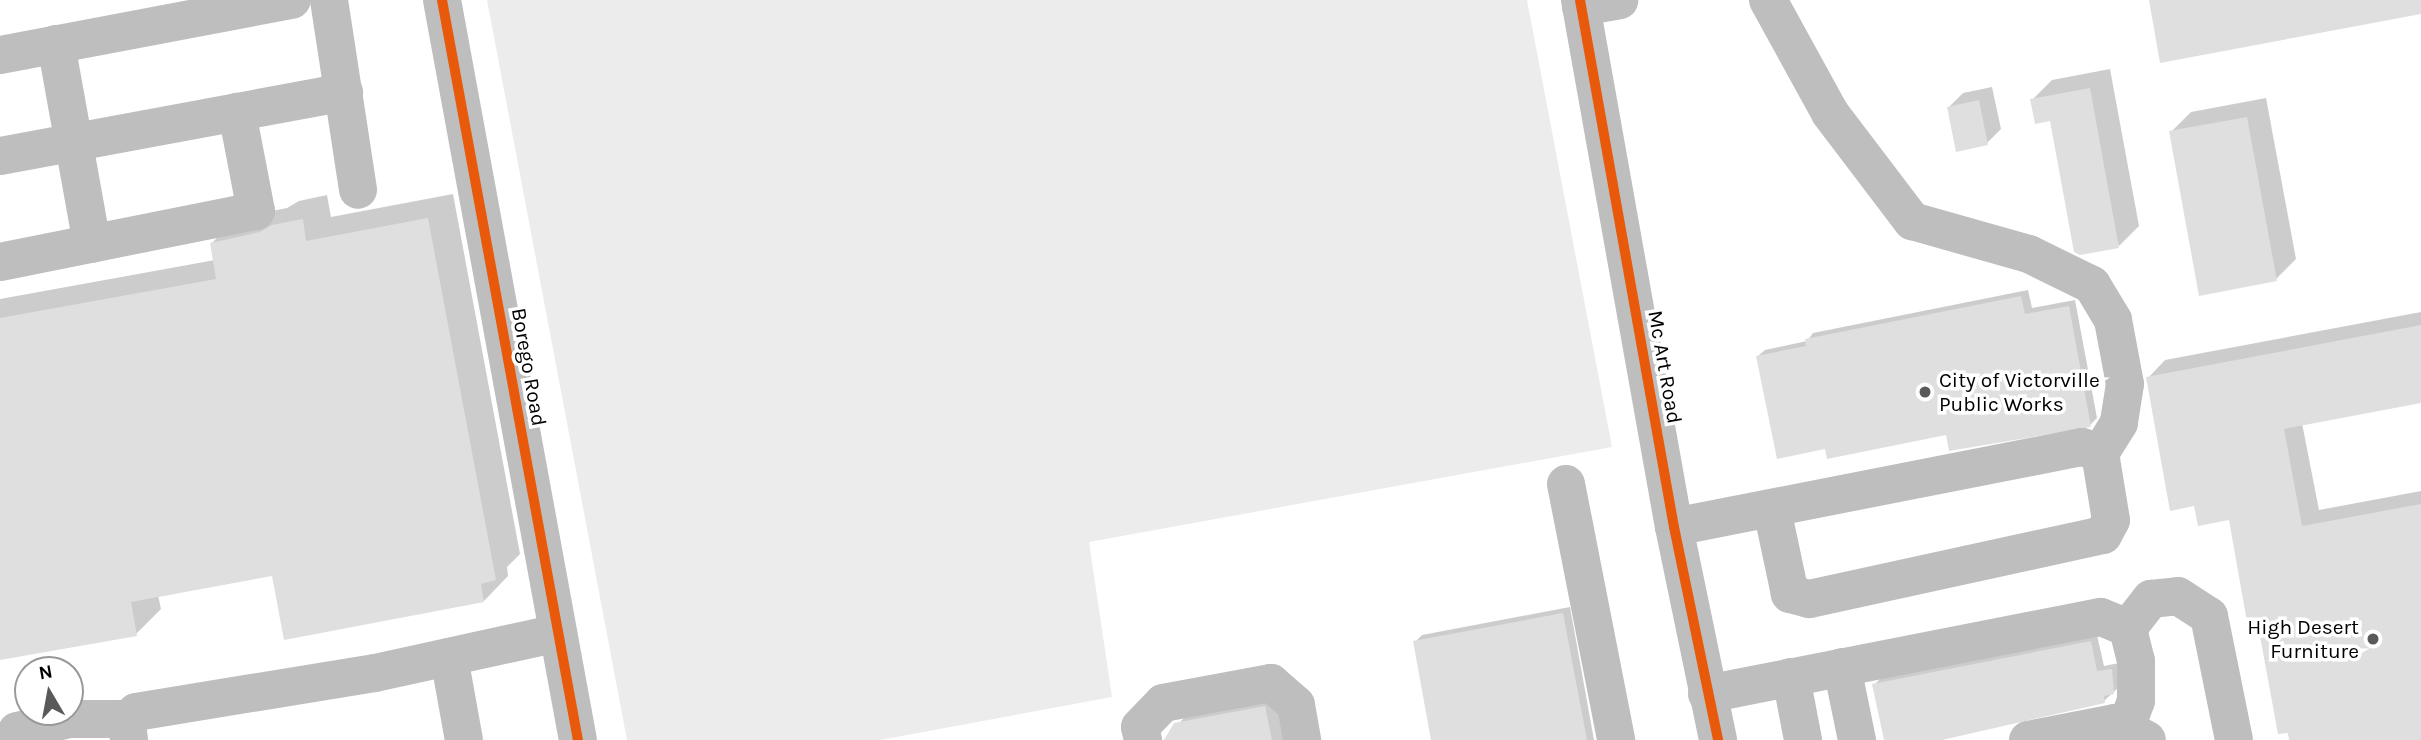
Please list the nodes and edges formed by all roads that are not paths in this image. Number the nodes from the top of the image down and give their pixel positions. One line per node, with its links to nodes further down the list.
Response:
1 (292, 0): 7 (street)
2 (329, 0): 9 (street)
3 (442, 0): 21 (street, Borego Road)
4 (1619, 0): 6 (street)
5 (1768, 0): 16 (street)
6 (1580, 3): 19 (street, Mc Art Road)
7 (56, 44): 8 (street); 11 (street)
8 (0, 55)
9 (344, 92): 10 (street); 13 (street)
10 (237, 112): 11 (street); 14 (street)
11 (74, 143): 12 (street); 14 (street)
12 (0, 156)
13 (358, 190)
14 (92, 244): 15 (street)
15 (0, 262)
16 (2100, 453): 18 (street); 18 (street)
17 (1566, 484): 34 (street)
18 (1772, 509): 19 (street)
19 (1674, 527): 25 (street, Mc Art Road)
20 (2128, 628): 23 (street); 27 (street); 38 (street)
21 (558, 633): 22 (street); 31 (street, Borego Road)
22 (449, 657): 26 (street); 30 (street)
23 (1842, 667): 24 (street); 36 (street)
24 (1791, 677): 25 (street); 28 (street)
25 (1707, 694): 35 (street, Mc Art Road)
26 (130, 729): 29 (street)
27 (2136, 734): 37 (street)
28 (1803, 739)
29 (18, 740)
30 (464, 740)
31 (578, 740)
32 (1143, 740): 33 (street)
33 (1303, 740)
34 (1616, 740)
35 (1718, 740)
36 (1857, 740)
37 (2028, 740)
38 (2234, 740)

